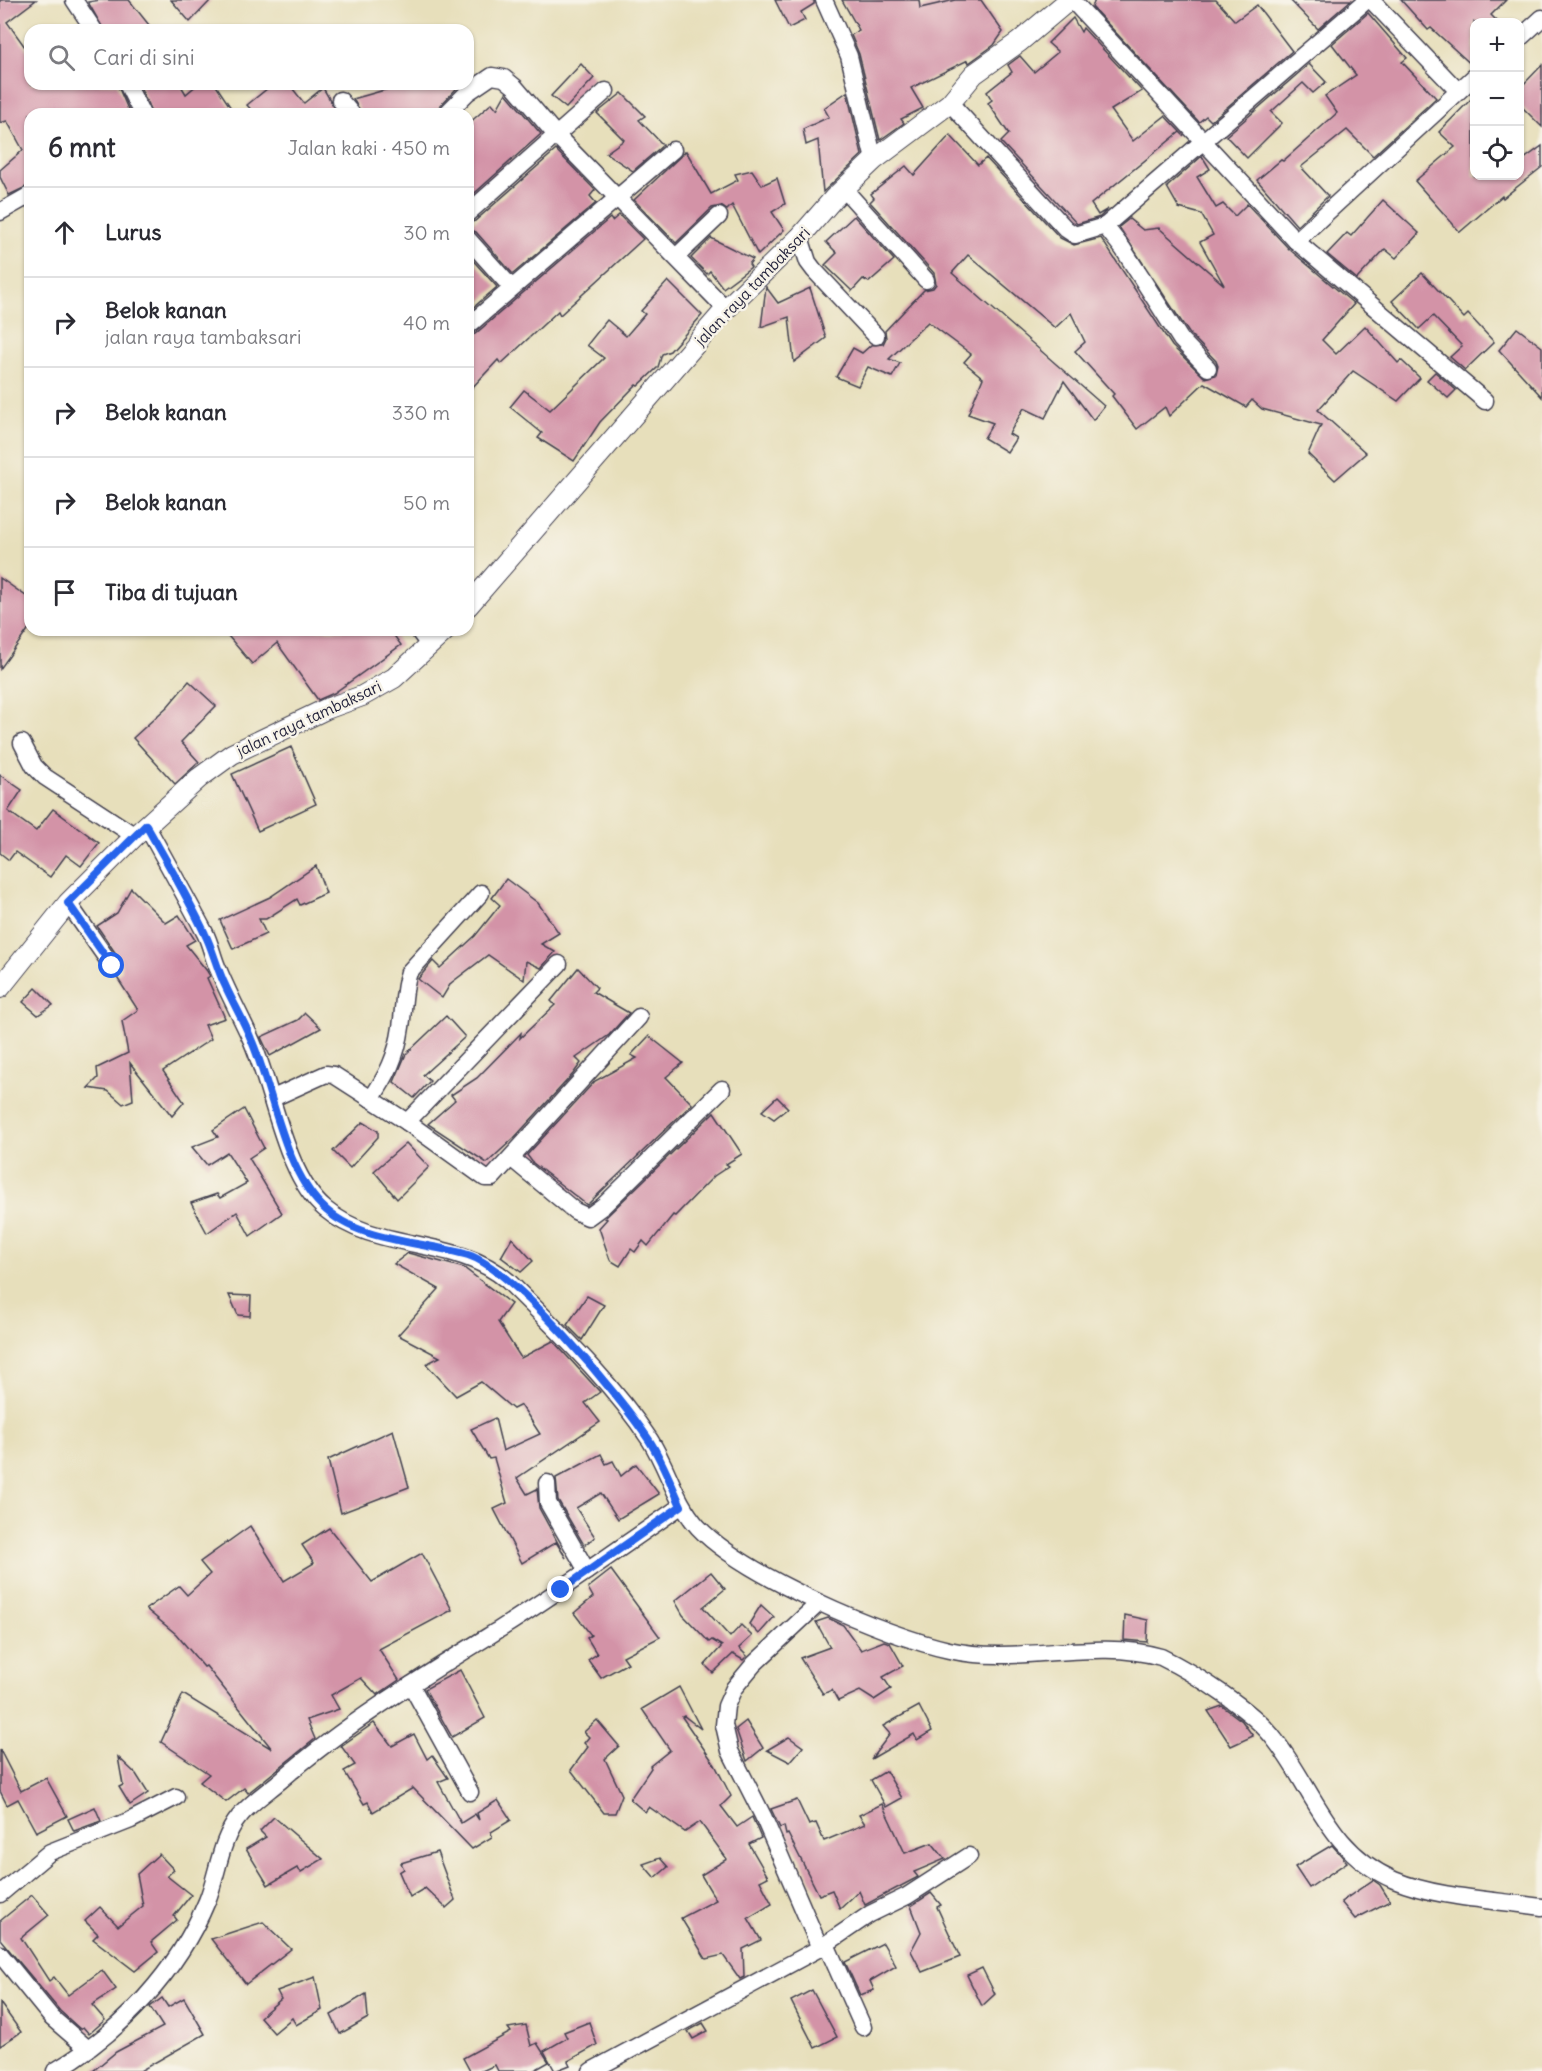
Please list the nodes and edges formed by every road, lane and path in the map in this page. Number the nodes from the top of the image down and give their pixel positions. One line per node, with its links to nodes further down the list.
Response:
1 (74, 0): 6 (street)
2 (825, 0): 22 (street)
3 (1071, 0): 15 (street, jalan raya tambaksari); 20 (street)
4 (1369, 0): 13 (street); 20 (street)
5 (1542, 18): 7 (street)
6 (90, 24)
7 (1524, 34)
8 (1470, 80): 13 (street)
9 (474, 88): 19 (street)
10 (131, 90): 16 (street)
11 (471, 90): 18 (street)
12 (606, 91): 19 (street)
13 (1458, 91): 31 (street)
14 (340, 100): 17 (street)
15 (950, 103): 22 (street, jalan raya tambaksari); 29 (street)
16 (139, 108)
17 (347, 108)
18 (452, 108)
19 (556, 135): 24 (street); 26 (street)
20 (1204, 143): 29 (street); 31 (street)
21 (673, 150): 24 (street)
22 (874, 160): 23 (street, jalan raya tambaksari)
23 (844, 189): 30 (street, jalan raya tambaksari); 34 (street)
24 (618, 197): 33 (street); 35 (street)
25 (24, 198): 27 (street)
26 (474, 208)
27 (0, 212)
28 (719, 216): 33 (street)
29 (1105, 226): 39 (street)
30 (800, 237): 36 (street, jalan raya tambaksari); 38 (street)
31 (1296, 241): 40 (street)
32 (474, 246): 35 (street)
33 (676, 257): 36 (street)
34 (926, 280)
35 (512, 287): 37 (street)
36 (726, 309): 41 (street, jalan raya tambaksari)
37 (474, 321)
38 (876, 336)
39 (1208, 368)
40 (1485, 401)
41 (474, 599)
42 (422, 636): 44 (street)
43 (440, 636): 44 (street, jalan raya tambaksari)
44 (430, 646): 46 (street, jalan raya tambaksari)
45 (22, 743): 46 (street)
46 (141, 830): 48 (street, jalan raya tambaksari); 54 (street)
47 (481, 893): 55 (street)
48 (68, 903): 50 (street); 51 (street, jalan raya tambaksari)
49 (559, 964): 56 (street)
50 (112, 966)
51 (0, 988)
52 (639, 1017): 57 (street)
53 (722, 1089): 57 (street)
54 (273, 1098): 55 (street); 59 (street)
55 (371, 1099): 56 (street)
56 (407, 1122): 57 (street)
57 (511, 1158)
58 (547, 1483): 60 (street)
59 (681, 1506): 60 (street); 61 (street)
60 (586, 1571): 62 (street)
61 (819, 1603): 67 (street); 68 (street)
62 (411, 1684): 63 (street); 71 (street)
63 (470, 1792)
64 (176, 1797): 66 (street)
65 (969, 1856): 68 (street)
66 (0, 1894)
67 (1542, 1907)
68 (823, 1946): 70 (street); 74 (street)
69 (0, 1954): 71 (street)
70 (862, 2027)
71 (88, 2049): 72 (street)
72 (74, 2066): 73 (street)
73 (55, 2071)
74 (591, 2071)

